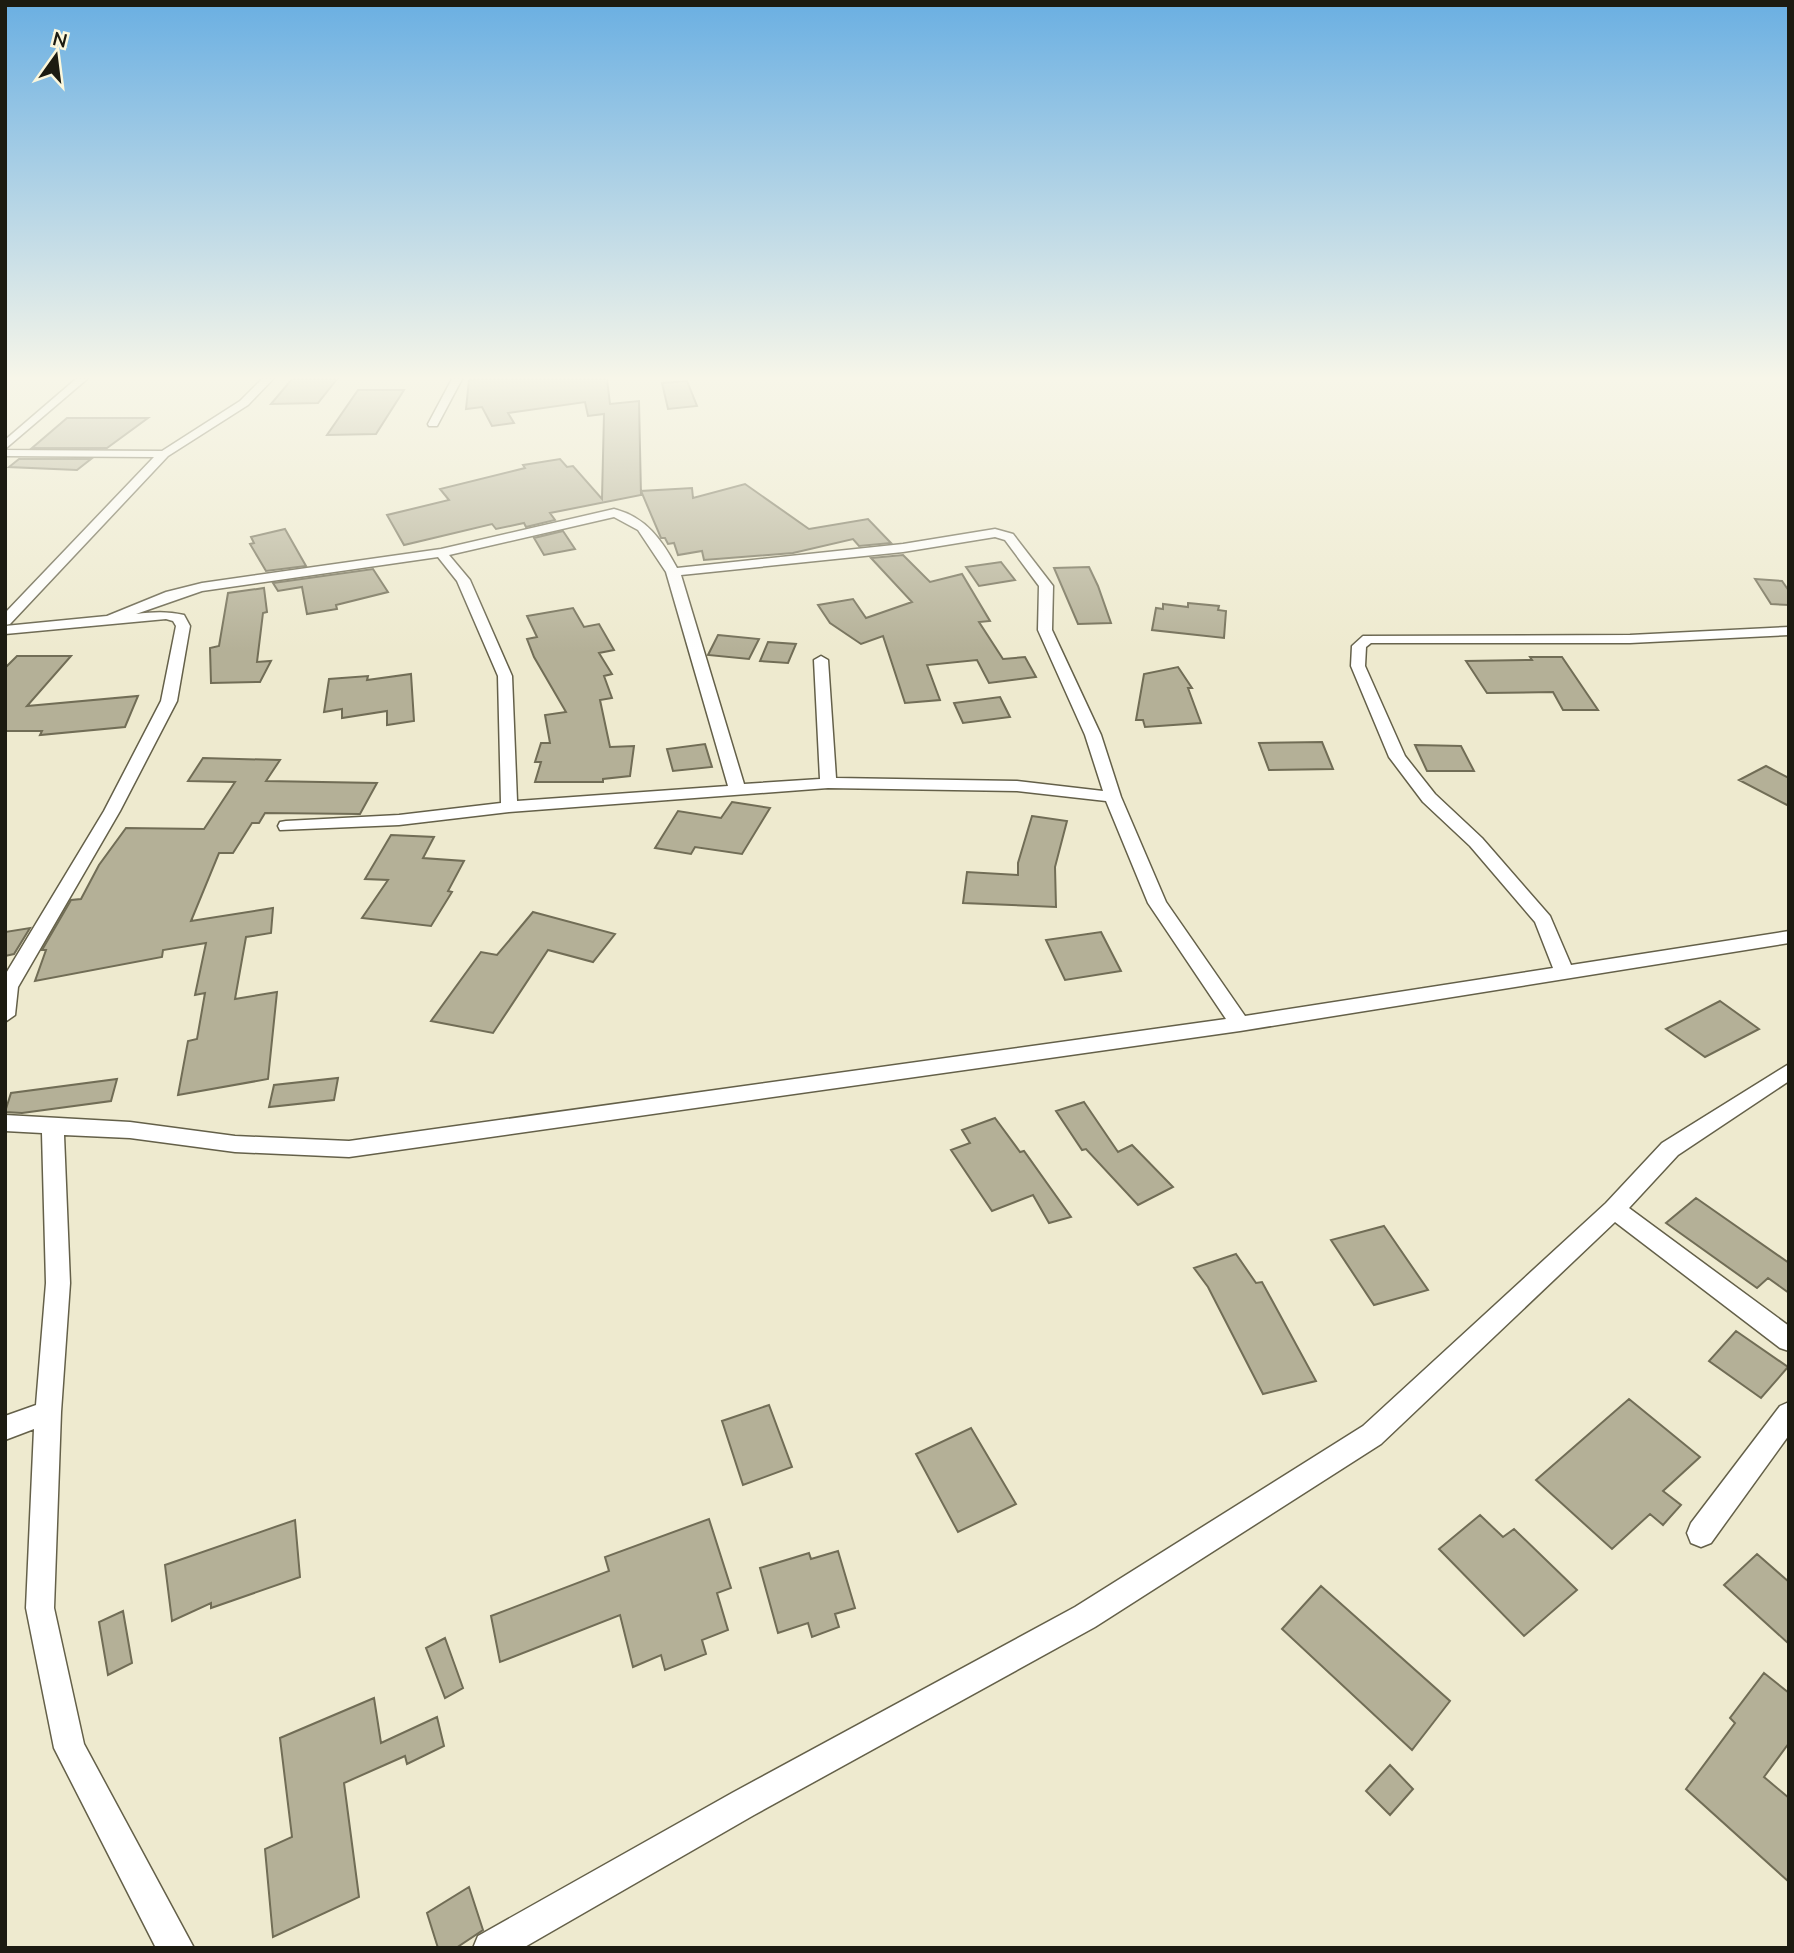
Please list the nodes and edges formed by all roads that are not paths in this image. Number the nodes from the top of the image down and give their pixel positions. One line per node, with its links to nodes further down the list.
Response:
1 (149, 470): 5 (street)
2 (441, 553): 3 (street); 4 (street); 12 (street)
3 (673, 572): 10 (street); 11 (street)
4 (113, 618): 6 (street); 16 (street)
5 (5, 621)
6 (5, 630)
7 (1789, 631): 15 (street)
8 (821, 660): 9 (street)
9 (828, 783): 10 (street); 11 (street)
10 (737, 789): 12 (street)
11 (1113, 797): 17 (street)
12 (509, 807): 13 (street)
13 (286, 826)
14 (1789, 937): 15 (street)
15 (1564, 972): 17 (street)
16 (5, 1015)
17 (1240, 1024): 20 (street)
18 (1789, 1071): 21 (street)
19 (5, 1123): 20 (street)
20 (53, 1126): 23 (street)
21 (1614, 1209): 22 (street); 28 (street)
22 (1789, 1340)
23 (48, 1412): 25 (street); 27 (street)
24 (1789, 1414): 26 (street)
25 (5, 1428)
26 (1701, 1533)
27 (177, 1948)
28 (489, 1948)

